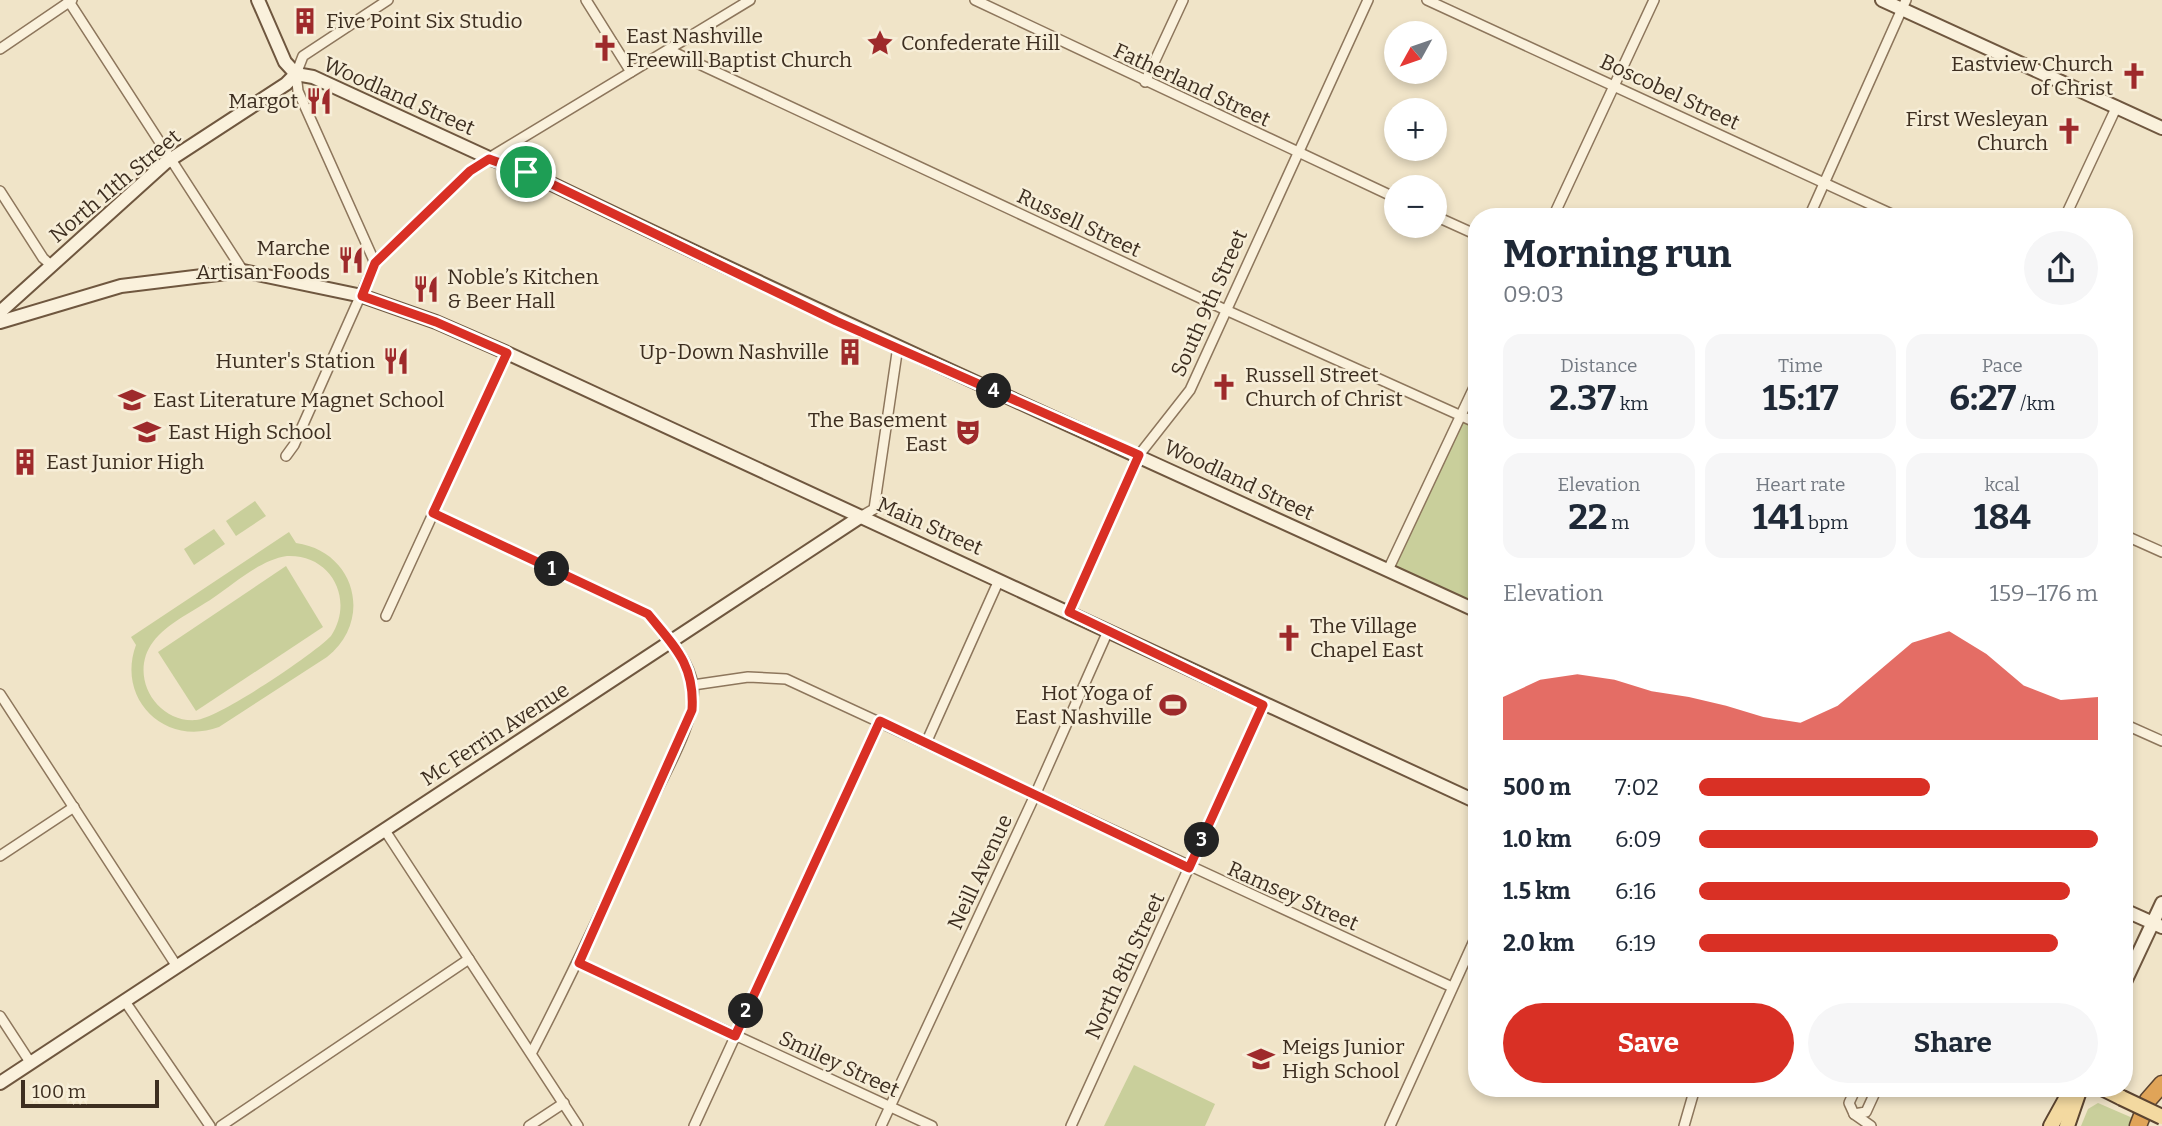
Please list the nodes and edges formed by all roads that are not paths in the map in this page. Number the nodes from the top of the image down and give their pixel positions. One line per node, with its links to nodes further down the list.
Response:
1 (258, 0): 16 (street, Woodland Street)
2 (388, 0): 16 (street)
3 (586, 0): 15 (street)
4 (750, 0): 14 (street)
5 (975, 0): 17 (street, Fatherland Street)
6 (1183, 0): 17 (street)
7 (1368, 0): 21 (street, South 9th Street)
8 (1427, 0): 18 (street, Boscobel Street)
9 (1654, 0): 18 (street)
10 (1882, 0): 12 (street)
11 (70, 1): 13 (street); 22 (street)
12 (1905, 5): 19 (street); 24 (street)
13 (0, 49)
14 (669, 50): 15 (street); 37 (street, Russell Street)
15 (631, 72): 23 (street)
16 (296, 74): 22 (street, North 11th Street); 23 (street, Woodland Street); 33 (street)
17 (1145, 82): 21 (street, Fatherland Street)
18 (1614, 86): 24 (street, Boscobel Street); 27 (street)
19 (2117, 106): 20 (street); 30 (street)
20 (2162, 128)
21 (1298, 153): 26 (street, Fatherland Street); 37 (street, South 9th Street)
22 (172, 158): 34 (street, North 11th Street); 35 (street)
23 (489, 159): 33 (street); 40 (street, Woodland Street)
24 (1825, 183): 28 (street); 29 (street, Boscobel Street)
25 (0, 191): 34 (street)
26 (1384, 192)
27 (1557, 208)
28 (1813, 208)
29 (1879, 208)
30 (2069, 208)
31 (1447, 221): 32 (street)
32 (1468, 231)
33 (375, 263): 36 (street)
34 (52, 265): 38 (street, North 11th Street)
35 (243, 271): 36 (street, Main Street); 39 (street, Main Street)
36 (362, 296): 41 (street, Main Street); 46 (street)
37 (1228, 311): 43 (street, Russell Street); 45 (street, South 9th Street)
38 (0, 312)
39 (0, 321)
40 (898, 346): 45 (street, Woodland Street); 48 (street, Mc Ferrin Avenue)
41 (507, 353): 47 (street); 48 (street, Main Street)
42 (1468, 402): 43 (street)
43 (1462, 416): 44 (street, Russell Street); 51 (street)
44 (1468, 419)
45 (1139, 455): 51 (street, Woodland Street); 54 (street, South 9th Street)
46 (286, 456)
47 (433, 513): 55 (street); 57 (street)
48 (860, 517): 52 (street, Main Street); 57 (street, Mc Ferrin Avenue)
49 (2133, 539): 50 (street)
50 (2162, 552)
51 (1388, 570): 53 (street, Woodland Street)
52 (999, 580): 54 (street, Main Street); 64 (street)
53 (1468, 607)
54 (1069, 612): 56 (street, Main Street)
55 (386, 616)
56 (1108, 631): 60 (street, Main Street); 65 (street, Neill Avenue)
57 (671, 642): 58 (street); 68 (street, Mc Ferrin Avenue)
58 (693, 685): 61 (street, Ramsey Street); 76 (street)
59 (0, 694): 67 (street)
60 (1263, 705): 66 (street, Main Street); 70 (street, North 8th Street)
61 (880, 721): 64 (street, Ramsey Street); 82 (street)
62 (2133, 728): 63 (street)
63 (2162, 741)
64 (926, 743): 65 (street, Ramsey Street)
65 (1036, 793): 70 (street, Ramsey Street); 94 (street, Neill Avenue)
66 (1468, 798)
67 (74, 807): 69 (street); 77 (street)
68 (384, 829): 75 (street); 77 (street, Mc Ferrin Avenue)
69 (0, 856)
70 (1189, 868): 79 (street, Ramsey Street); 105 (street, North 8th Street)
71 (2162, 902): 73 (street)
72 (2133, 914): 73 (street)
73 (2157, 925): 78 (street)
74 (1468, 953): 79 (street)
75 (469, 959): 83 (street); 99 (street)
76 (579, 963): 82 (street, Smiley Street); 83 (street)
77 (176, 965): 80 (street, Mc Ferrin Avenue)
78 (2133, 968)
79 (1452, 987): 97 (street)
80 (124, 1000): 84 (street, Mc Ferrin Avenue); 98 (street)
81 (0, 1016): 84 (street)
82 (735, 1036): 94 (street, Smiley Street); 102 (street)
83 (533, 1052): 93 (street)
84 (30, 1062): 85 (street, Mc Ferrin Avenue)
85 (0, 1083)
86 (2162, 1084): 110 (highway)
87 (1692, 1097): 106 (street)
88 (1852, 1097): 95 (street)
89 (1873, 1097): 95 (street)
90 (2067, 1097): 108 (main road)
91 (2079, 1097): 109 (main road)
92 (2120, 1097): 96 (main road, bridge)
93 (564, 1103): 100 (street); 101 (street)
94 (890, 1107): 103 (street, Neill Avenue); 104 (street, Smiley Street)
95 (1854, 1114): 107 (street)
96 (2162, 1117)
97 (1392, 1125)
98 (210, 1126)
99 (221, 1126)
100 (529, 1126)
101 (578, 1126)
102 (694, 1126)
103 (881, 1126)
104 (932, 1126)
105 (1071, 1126)
106 (1684, 1126)
107 (1871, 1126)
108 (2051, 1126)
109 (2067, 1126)
110 (2138, 1126)

